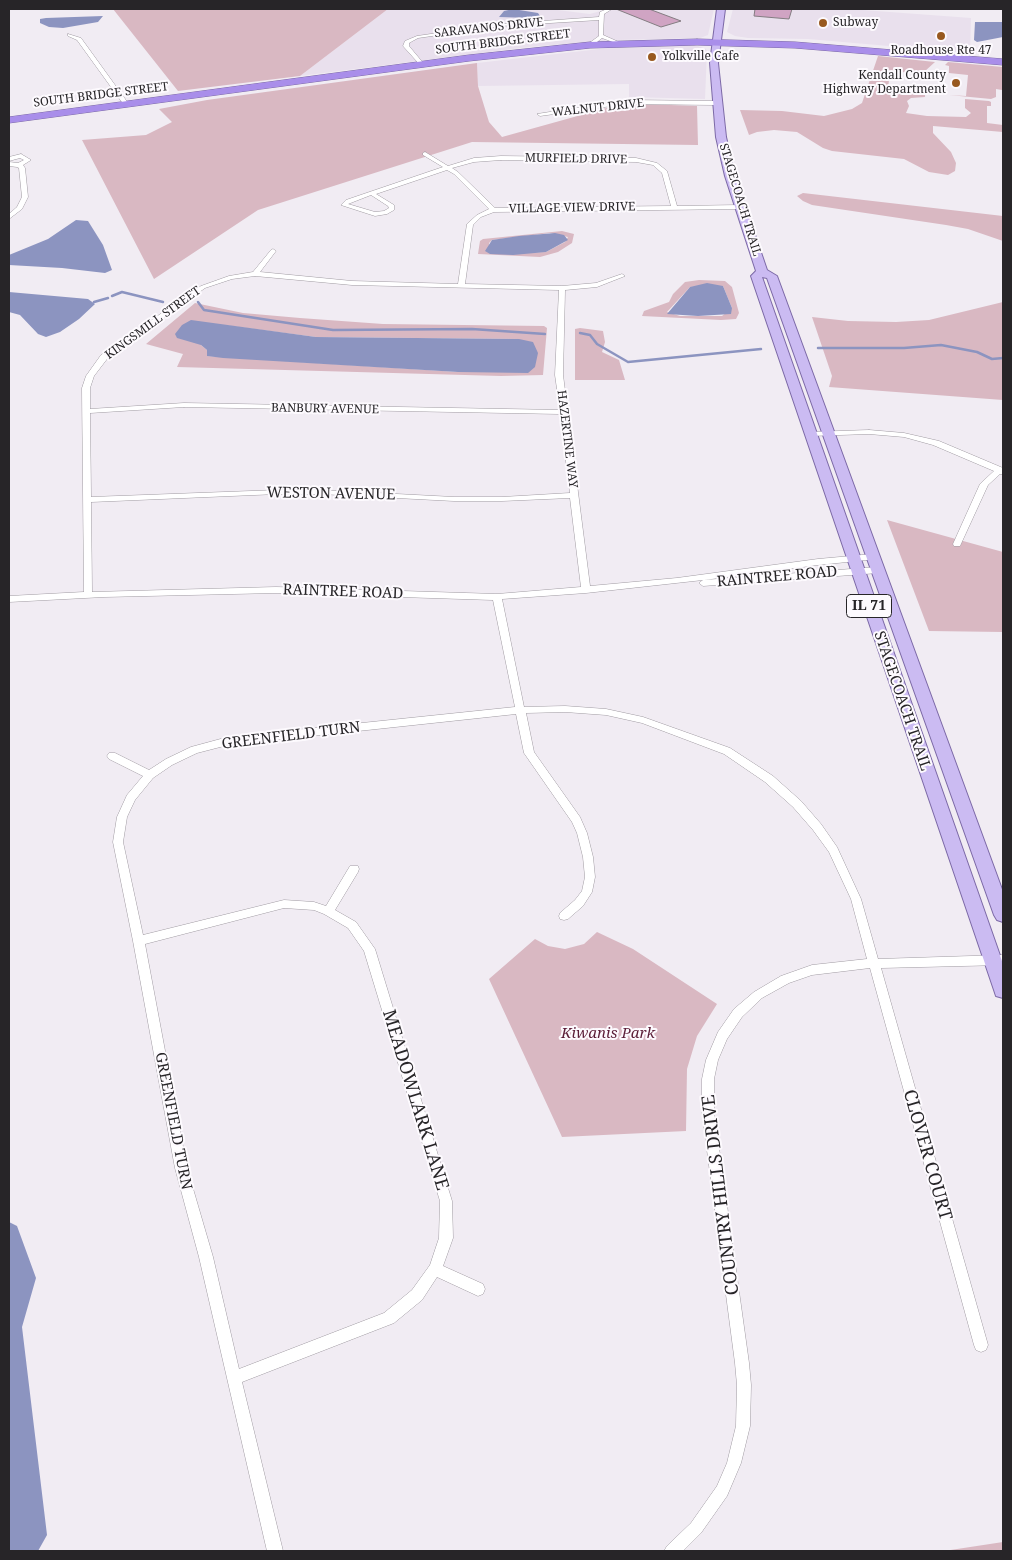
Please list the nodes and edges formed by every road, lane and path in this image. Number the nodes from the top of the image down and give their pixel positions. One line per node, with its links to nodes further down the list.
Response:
1 (610, 9): 3 (street)
2 (721, 9): 6 (main road, STAGECOACH TRAIL / IL 71)
3 (602, 18): 5 (street); 10 (street, SARAVANOS DRIVE)
4 (70, 35): 12 (street)
5 (601, 36): 7 (street); 8 (street)
6 (716, 42): 7 (highway, SOUTH BRIDGE STREET); 9 (highway, SOUTH BRIDGE STREET); 11 (main road, STAGECOACH TRAIL / IL 71)
7 (619, 44): 8 (highway, SOUTH BRIDGE STREET)
8 (590, 45): 10 (highway, SOUTH BRIDGE STREET)
9 (1003, 62)
10 (422, 64): 12 (highway, SOUTH BRIDGE STREET)
11 (716, 103): 13 (street, WALNUT DRIVE); 22 (main road, STAGECOACH TRAIL / IL 71)
12 (126, 104): 14 (highway, SOUTH BRIDGE STREET)
13 (540, 114)
14 (9, 120)
15 (424, 154): 19 (street)
16 (9, 159): 18 (street)
17 (9, 164): 18 (street)
18 (19, 165): 24 (street)
19 (449, 167): 20 (street, MURFIELD DRIVE); 21 (street, MURFIELD DRIVE); 23 (street)
20 (372, 193): 20 (street, MURFIELD DRIVE)
21 (674, 207): 22 (street, VILLAGE VIEW DRIVE); 23 (street, VILLAGE VIEW DRIVE)
22 (740, 207): 26 (main road, STAGECOACH TRAIL / IL 71)
23 (493, 210): 29 (street, VILLAGE VIEW DRIVE)
24 (9, 217)
25 (273, 251): 27 (street)
26 (762, 272): 33 (main road, STAGECOACH TRAIL / IL 71); 34 (main road, STAGECOACH TRAIL / IL 71)
27 (256, 274): 29 (street, KINGSMILL STREET); 31 (street, KINGSMILL STREET)
28 (622, 276): 30 (street, KINGSMILL STREET)
29 (461, 286): 30 (street, KINGSMILL STREET)
30 (562, 288): 32 (street, HAZERTINE WAY)
31 (88, 410): 32 (street, BANBURY AVENUE); 37 (street, KINGSMILL STREET)
32 (563, 412): 36 (street, HAZERTINE WAY)
33 (829, 433): 34 (street); 35 (street); 40 (main road, STAGECOACH TRAIL / IL 71)
34 (810, 434): 39 (main road, STAGECOACH TRAIL / IL 71)
35 (1002, 471): 38 (street)
36 (574, 494): 37 (street, WESTON AVENUE); 42 (street, HAZERTINE WAY)
37 (88, 500): 43 (street, KINGSMILL STREET)
38 (957, 544)
39 (855, 564): 40 (street, RAINTREE ROAD); 40 (street, RAINTREE ROAD); 41 (street, RAINTREE ROAD); 41 (street, RAINTREE ROAD); 54 (main road, STAGECOACH TRAIL / IL 71)
40 (876, 564): 51 (main road, STAGECOACH TRAIL / IL 71)
41 (677, 581): 42 (street, RAINTREE ROAD)
42 (586, 590): 44 (street, RAINTREE ROAD)
43 (88, 595): 44 (street, RAINTREE ROAD); 45 (street, RAINTREE ROAD)
44 (497, 597): 46 (street)
45 (9, 600)
46 (520, 710): 48 (street, GREENFIELD TURN); 52 (street); 55 (street, GREENFIELD TURN)
47 (112, 756): 48 (street)
48 (149, 776): 53 (street, GREENFIELD TURN)
49 (354, 870): 50 (street)
50 (328, 911): 53 (street, MEADOWLARK LANE); 57 (street, MEADOWLARK LANE)
51 (1003, 915)
52 (564, 916)
53 (139, 940): 60 (street, GREENFIELD TURN)
54 (998, 960): 55 (street, COUNTRY HILLS DRIVE); 56 (main road, STAGECOACH TRAIL / IL 71)
55 (873, 964): 59 (street, CLOVER COURT); 62 (street, COUNTRY HILLS DRIVE)
56 (1003, 990)
57 (435, 1269): 58 (street); 60 (street, MEADOWLARK LANE)
58 (478, 1290)
59 (981, 1345)
60 (235, 1378): 61 (street, GREENFIELD TURN)
61 (275, 1551)
62 (672, 1551)

